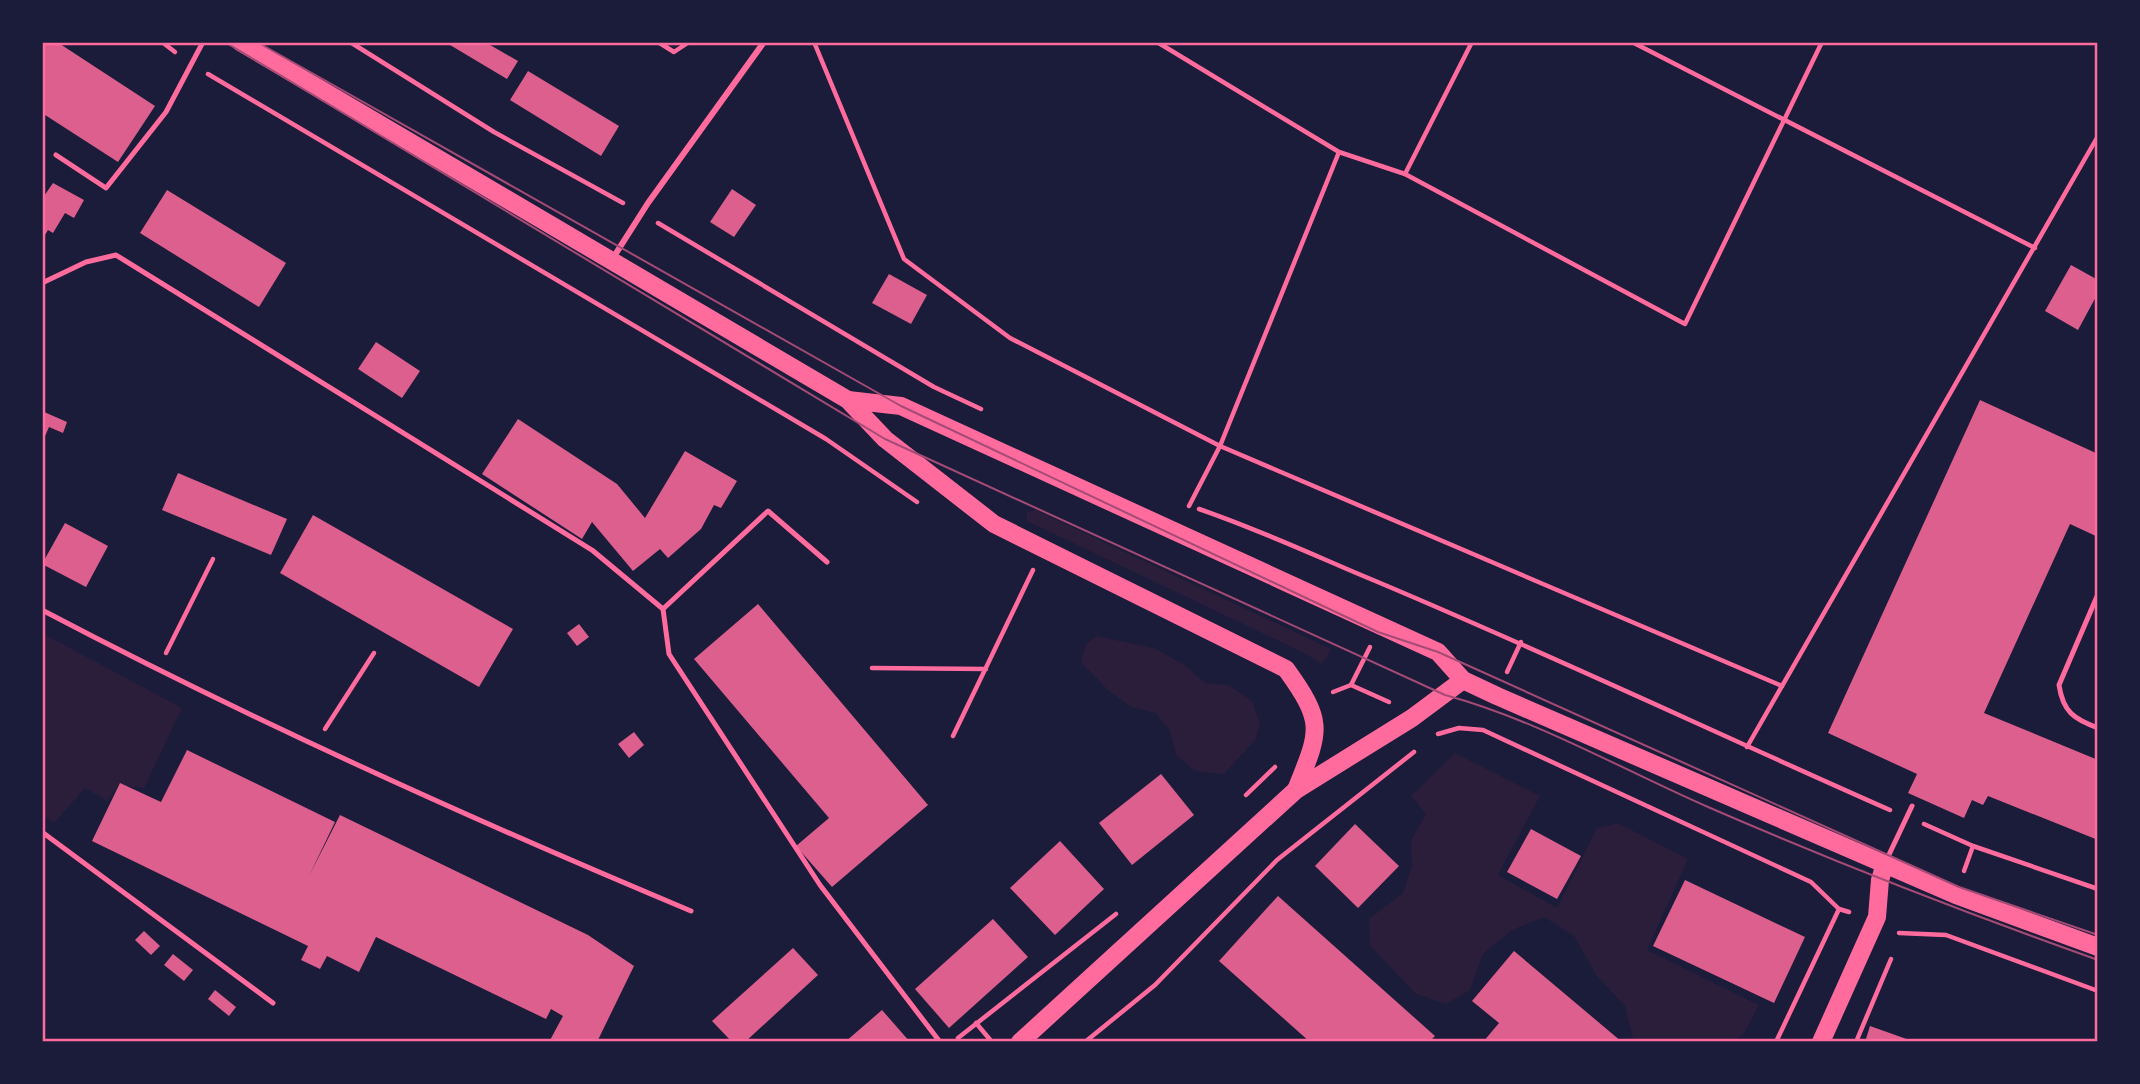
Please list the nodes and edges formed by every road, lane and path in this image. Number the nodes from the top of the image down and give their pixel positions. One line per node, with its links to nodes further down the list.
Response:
1 (203, 42): 12 (lane)
2 (240, 42): 20 (main road)
3 (350, 42): 18 (path)
4 (658, 42): 5 (path)
5 (689, 42)
6 (764, 42): 18 (street)
7 (814, 42): 24 (path)
8 (1157, 42): 15 (path)
9 (1472, 42): 17 (path)
10 (1632, 42): 13 (path)
11 (1822, 42): 13 (path)
12 (193, 65): 16 (lane); 27 (path)
13 (1784, 120): 17 (path); 19 (path)
14 (2098, 136): 19 (path)
15 (1339, 152): 17 (path); 24 (path)
16 (56, 155)
17 (1405, 174)
18 (642, 213): 20 (street); 23 (path)
19 (2035, 248): 50 (path)
20 (612, 260): 22 (main road)
21 (42, 283): 40 (lane)
22 (848, 400): 49 (main road); 59 (main road)
23 (982, 410)
24 (1220, 446): 26 (path); 50 (path)
25 (1177, 500): 26 (path)
26 (1189, 506): 28 (path)
27 (928, 509)
28 (1262, 530): 29 (path); 34 (path)
29 (1260, 544)
30 (213, 559): 48 (path)
31 (827, 562): 40 (lane)
32 (1021, 564): 33 (path)
33 (1033, 570): 35 (path); 47 (path)
34 (1359, 574): 36 (path); 37 (path)
35 (1045, 576)
36 (1351, 585)
37 (1399, 590): 39 (path); 42 (path)
38 (2098, 594): 52 (lane)
39 (1393, 602)
40 (663, 609): 76 (lane)
41 (42, 610): 48 (lane)
42 (1521, 642): 44 (path); 57 (path)
43 (374, 653): 56 (path)
44 (1514, 656)
45 (872, 668): 47 (path)
46 (1360, 668): 51 (path)
47 (986, 669): 54 (path)
48 (158, 670): 56 (lane)
49 (1463, 680): 59 (main road); 66 (main road)
50 (1782, 686): 57 (path)
51 (1398, 709)
52 (2098, 728)
53 (1435, 735): 81 (path)
54 (953, 736)
55 (1425, 743): 80 (path)
56 (315, 745): 68 (lane)
57 (1747, 747): 62 (path)
58 (1279, 763): 60 (path)
59 (1296, 790): 79 (main road)
60 (1239, 802)
61 (1912, 806): 62 (lane)
62 (1907, 817): 64 (path); 66 (lane)
63 (42, 832): 74 (lane)
64 (1973, 846): 65 (path); 67 (path)
65 (1969, 857)
66 (1885, 864): 72 (main road); 82 (main road)
67 (2098, 889)
68 (691, 911)
69 (1117, 913): 75 (path)
70 (1948, 927): 71 (path)
71 (1946, 935): 73 (path); 83 (path)
72 (2098, 947)
73 (2098, 991)
74 (273, 1003)
75 (976, 1023): 77 (path); 78 (path)
76 (940, 1042)
77 (954, 1042)
78 (992, 1042)
79 (1020, 1042)
80 (1085, 1042)
81 (1776, 1042)
82 (1821, 1042)
83 (1856, 1042)

